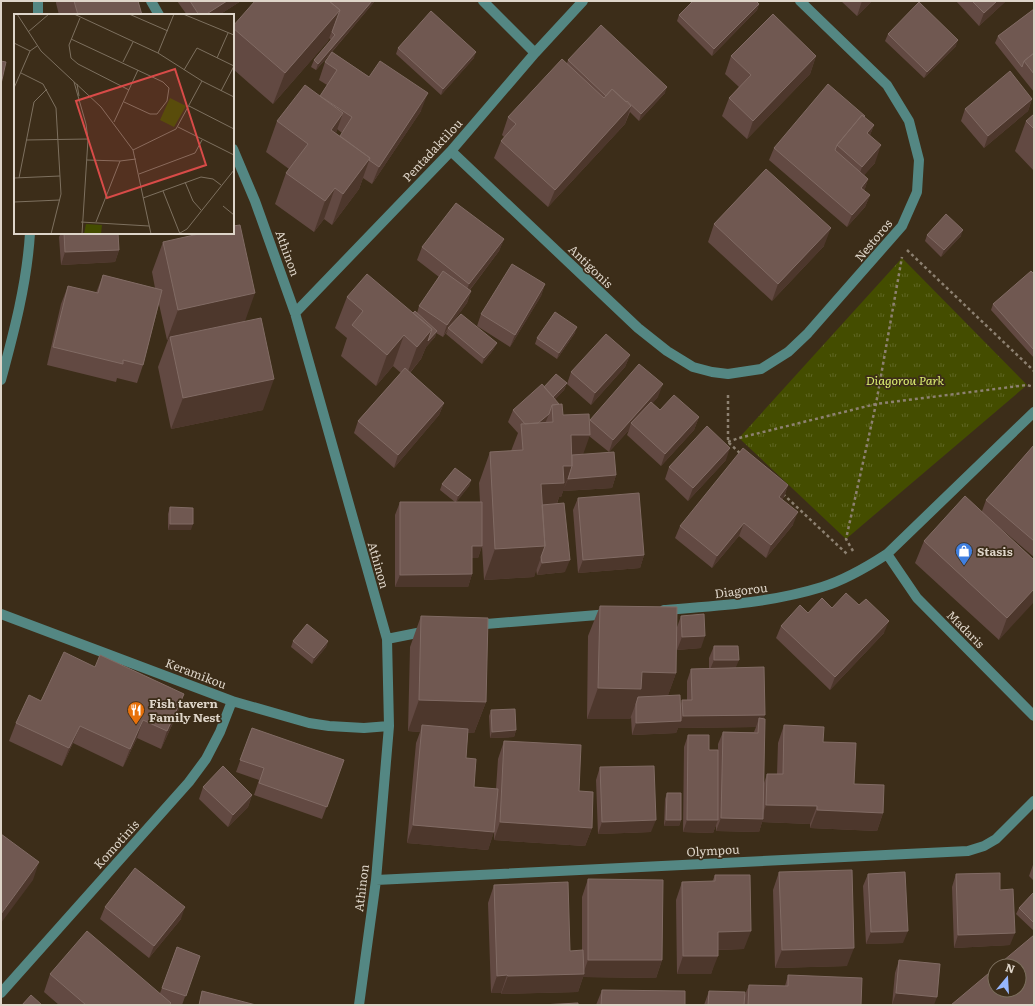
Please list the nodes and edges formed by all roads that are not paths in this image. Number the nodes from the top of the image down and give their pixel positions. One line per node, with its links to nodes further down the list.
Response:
1 (38, 1): 6 (street)
2 (151, 1): 7 (street)
3 (483, 1): 8 (street)
4 (583, 1): 8 (street, Pentadaktilou)
5 (800, 1): 13 (street, Nestoros)
6 (38, 14)
7 (158, 14)
8 (535, 53): 10 (street, Pentadaktilou)
9 (234, 151): 12 (street, Athinon)
10 (451, 151): 12 (street, Pentadaktilou); 13 (street, Antigonis)
11 (30, 234): 14 (street)
12 (295, 313): 22 (street, Athinon)
13 (728, 374)
14 (1, 380)
15 (1034, 412): 16 (street, Diagorou)
16 (887, 554): 17 (street, Diagorou); 24 (street, Madaris)
17 (657, 611)
18 (1, 614): 23 (street, Keramikou)
19 (618, 614): 20 (street)
20 (463, 626)
21 (435, 630): 22 (street)
22 (387, 639): 25 (street, Athinon)
23 (232, 701): 25 (street, Keramikou); 28 (street, Komotinis)
24 (1034, 716)
25 (389, 726): 27 (street, Athinon)
26 (1034, 802): 27 (street, Olympou)
27 (376, 880): 29 (street, Athinon)
28 (1, 993)
29 (359, 1005)

